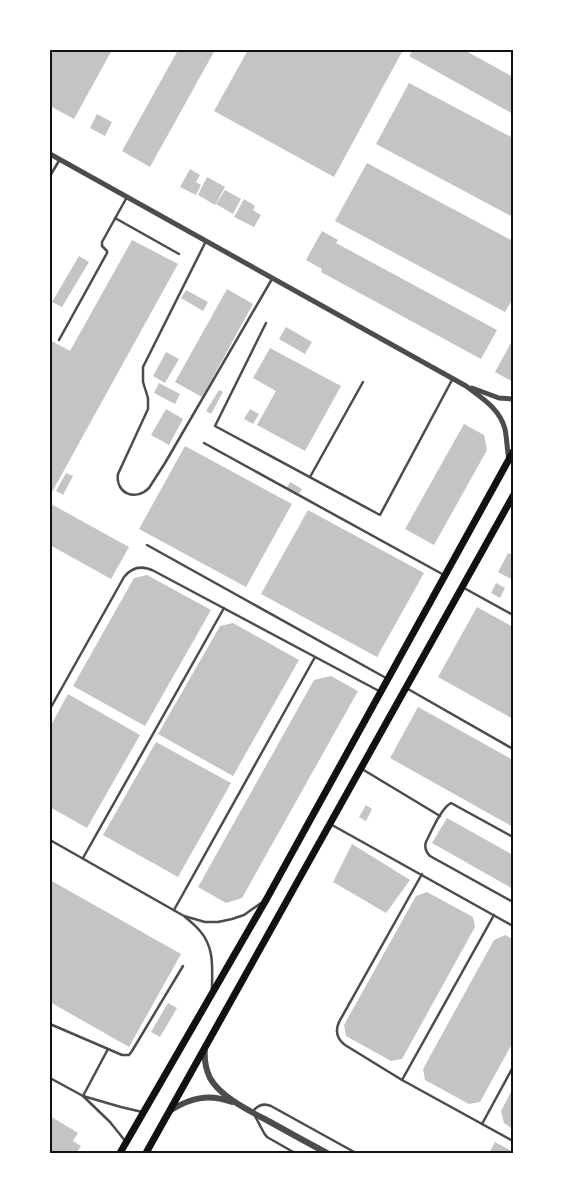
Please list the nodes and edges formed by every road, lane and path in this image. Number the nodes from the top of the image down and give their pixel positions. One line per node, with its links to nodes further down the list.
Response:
1 (50, 154): 2 (street)
2 (60, 159): 3 (lane); 4 (street)
3 (50, 176)
4 (127, 197): 5 (lane); 6 (street)
5 (115, 218): 7 (lane); 10 (lane)
6 (206, 241): 8 (street); 8 (lane)
7 (179, 254)
8 (273, 278): 11 (street)
9 (266, 323): 18 (lane)
10 (59, 340)
11 (453, 379): 13 (street); 18 (lane)
12 (362, 382): 18 (lane)
13 (466, 386): 14 (street); 17 (street)
14 (513, 399)
15 (204, 444): 21 (lane)
16 (513, 452): 17 (main road)
17 (509, 461): 21 (main road)
18 (310, 477)
19 (513, 496): 22 (main road)
20 (147, 545): 26 (lane)
21 (445, 576): 26 (main road)
22 (462, 587): 24 (lane); 27 (main road)
23 (224, 608): 25 (lane); 29 (lane); 36 (lane)
24 (513, 615)
25 (314, 656): 28 (lane); 40 (lane)
26 (389, 679): 28 (main road)
27 (406, 688): 30 (lane); 31 (main road)
28 (381, 692): 38 (main road)
29 (50, 709)
30 (513, 749)
31 (360, 768): 32 (lane); 33 (main road)
32 (440, 816): 34 (lane); 39 (lane)
33 (330, 824): 37 (lane); 47 (main road)
34 (513, 837)
35 (50, 840): 36 (lane)
36 (83, 858): 40 (lane)
37 (422, 874): 42 (lane); 51 (lane)
38 (266, 900): 41 (lane); 45 (main road)
39 (513, 902)
40 (174, 910): 41 (lane)
41 (184, 916): 45 (lane)
42 (494, 916): 43 (lane); 51 (lane)
43 (513, 926)
44 (183, 966): 48 (lane)
45 (212, 995): 55 (main road)
46 (50, 1024): 48 (lane)
47 (205, 1047): 53 (street); 54 (main road)
48 (108, 1049): 52 (lane)
49 (513, 1067): 57 (lane)
50 (50, 1078): 52 (lane)
51 (402, 1080): 57 (lane)
52 (83, 1096): 55 (lane); 59 (lane)
53 (240, 1105): 54 (street); 56 (street)
54 (170, 1110): 61 (main road)
55 (143, 1112): 59 (main road)
56 (252, 1112): 62 (lane); 63 (street); 64 (lane)
57 (482, 1124): 58 (lane)
58 (513, 1141)
59 (126, 1142): 60 (main road)
60 (120, 1153)
61 (146, 1153)
62 (295, 1153)
63 (327, 1153)
64 (356, 1153)

